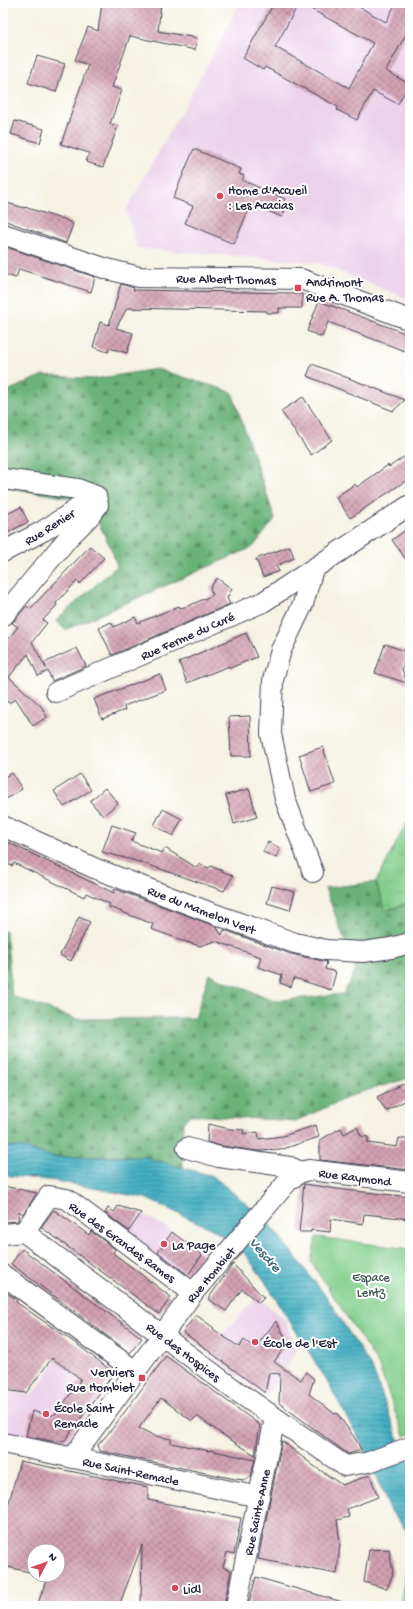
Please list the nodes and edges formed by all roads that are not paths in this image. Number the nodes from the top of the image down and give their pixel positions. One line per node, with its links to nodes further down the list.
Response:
1 (3, 234): 2 (street, Rue Albert Thomas)
2 (410, 320)
3 (3, 479): 4 (street)
4 (87, 493): 6 (street, Rue Renier); 8 (street)
5 (410, 505): 7 (street, Rue Ferme du Curé)
6 (3, 552)
7 (313, 569): 9 (street, Rue Ferme du Curé); 11 (street)
8 (3, 616)
9 (56, 692)
10 (3, 826): 12 (street, Rue du Mamelon Vert)
11 (313, 872)
12 (410, 943)
13 (187, 1148): 14 (street)
14 (301, 1172): 15 (street, Rue Raymond); 19 (street, Rue Hombiet)
15 (410, 1182)
16 (24, 1232): 17 (street); 19 (street, Rue des Grandes Rames); 20 (street, Rue des Hospices)
17 (3, 1234)
18 (3, 1275): 21 (street)
19 (193, 1292): 20 (street, Rue Hombiet)
20 (162, 1334): 21 (street, Rue Hombiet); 22 (street, Rue des Hospices)
21 (135, 1371): 25 (street, Rue Hombiet)
22 (275, 1418): 24 (street, Rue des Hospices); 26 (street, Rue Sainte-Anne)
23 (3, 1443): 25 (street, Rue Saint-Remacle)
24 (410, 1447)
25 (72, 1458): 26 (street, Rue Saint-Remacle)
26 (259, 1497): 27 (street, Rue Sainte-Anne)
27 (236, 1606)

